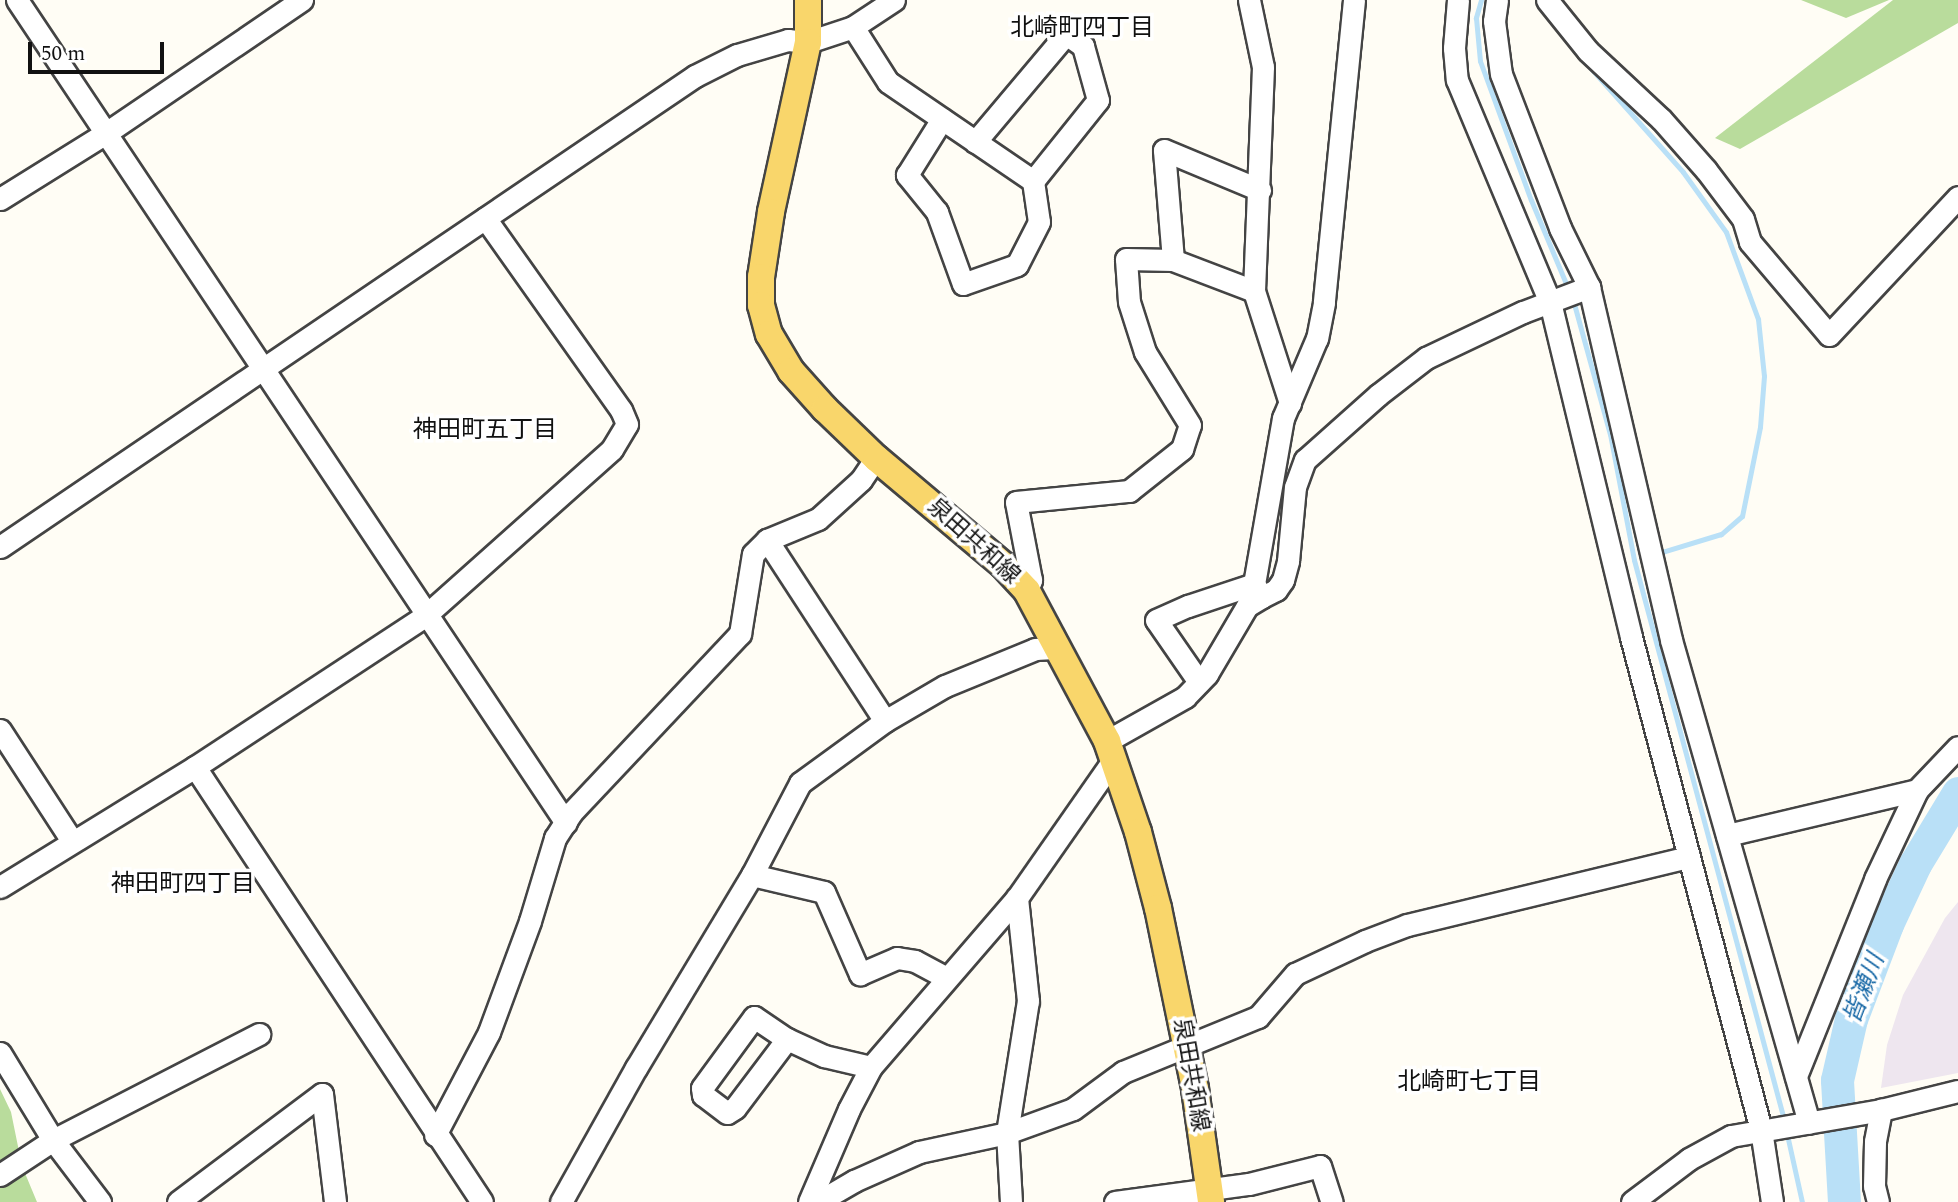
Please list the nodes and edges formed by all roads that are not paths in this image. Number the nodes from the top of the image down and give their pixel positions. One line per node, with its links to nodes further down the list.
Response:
1 (17, 0): 13 (street)
2 (302, 0): 13 (street)
3 (808, 0): 11 (main road, 泉田共和線)
4 (894, 0): 10 (street)
5 (1249, 0): 16 (street)
6 (1354, 0): 25 (street)
7 (1458, 0): 23 (street)
8 (1497, 0): 21 (street)
9 (1546, 0): 17 (street)
10 (853, 27): 11 (street); 12 (street)
11 (808, 42): 19 (street); 26 (main road, 泉田共和線)
12 (942, 119): 14 (street); 15 (street)
13 (106, 134): 18 (street); 24 (street)
14 (975, 142): 15 (street); 15 (street)
15 (1033, 181)
16 (1260, 190): 20 (street); 22 (street)
17 (1958, 197)
18 (0, 199)
19 (485, 218): 24 (street); 31 (street)
20 (1173, 260): 22 (street); 29 (street)
21 (1584, 290): 23 (street); 41 (street)
22 (1254, 291): 25 (street)
23 (1550, 302): 30 (street); 43 (street)
24 (263, 370): 28 (street); 31 (street)
25 (1290, 403): 30 (street)
26 (876, 458): 27 (street); 29 (main road, 泉田共和線)
27 (767, 540): 34 (street); 40 (street)
28 (0, 547)
29 (1027, 591): 32 (main road, 泉田共和線)
30 (1258, 591): 33 (street); 33 (street)
31 (426, 615): 38 (street); 40 (street)
32 (1055, 648): 34 (street); 37 (main road, 泉田共和線)
33 (1199, 682): 37 (street)
34 (885, 721): 44 (street)
35 (0, 730): 42 (street)
36 (1958, 747): 39 (street)
37 (1111, 750): 46 (street); 50 (main road, 泉田共和線)
38 (195, 767): 42 (street); 59 (street)
39 (1917, 790): 41 (street); 53 (street)
40 (566, 823): 59 (street)
41 (1727, 835): 53 (street)
42 (72, 841): 45 (street)
43 (1689, 857): 50 (street); 57 (street)
44 (752, 875): 47 (street); 67 (street)
45 (0, 887)
46 (1017, 898): 47 (street); 58 (street)
47 (947, 978): 52 (street)
48 (259, 1034): 60 (street)
49 (787, 1039): 52 (street)
50 (1186, 1046): 58 (street); 62 (main road, 泉田共和線)
51 (0, 1053): 60 (street)
52 (871, 1067): 68 (street)
53 (1796, 1076): 56 (street)
54 (1958, 1091): 55 (street)
55 (1873, 1112): 56 (street); 75 (street)
56 (1807, 1123): 57 (street)
57 (1765, 1131): 73 (street); 74 (street)
58 (1007, 1133): 69 (street); 70 (street)
59 (435, 1135): 66 (street)
60 (53, 1140): 61 (street); 64 (street)
61 (0, 1175)
62 (1210, 1196): 71 (street); 72 (street)
63 (332, 1200): 65 (street)
64 (100, 1202)
65 (178, 1202)
66 (482, 1202)
67 (561, 1202)
68 (809, 1202)
69 (818, 1202)
70 (1011, 1202)
71 (1115, 1202)
72 (1332, 1202)
73 (1632, 1202)
74 (1772, 1202)
75 (1878, 1202)

